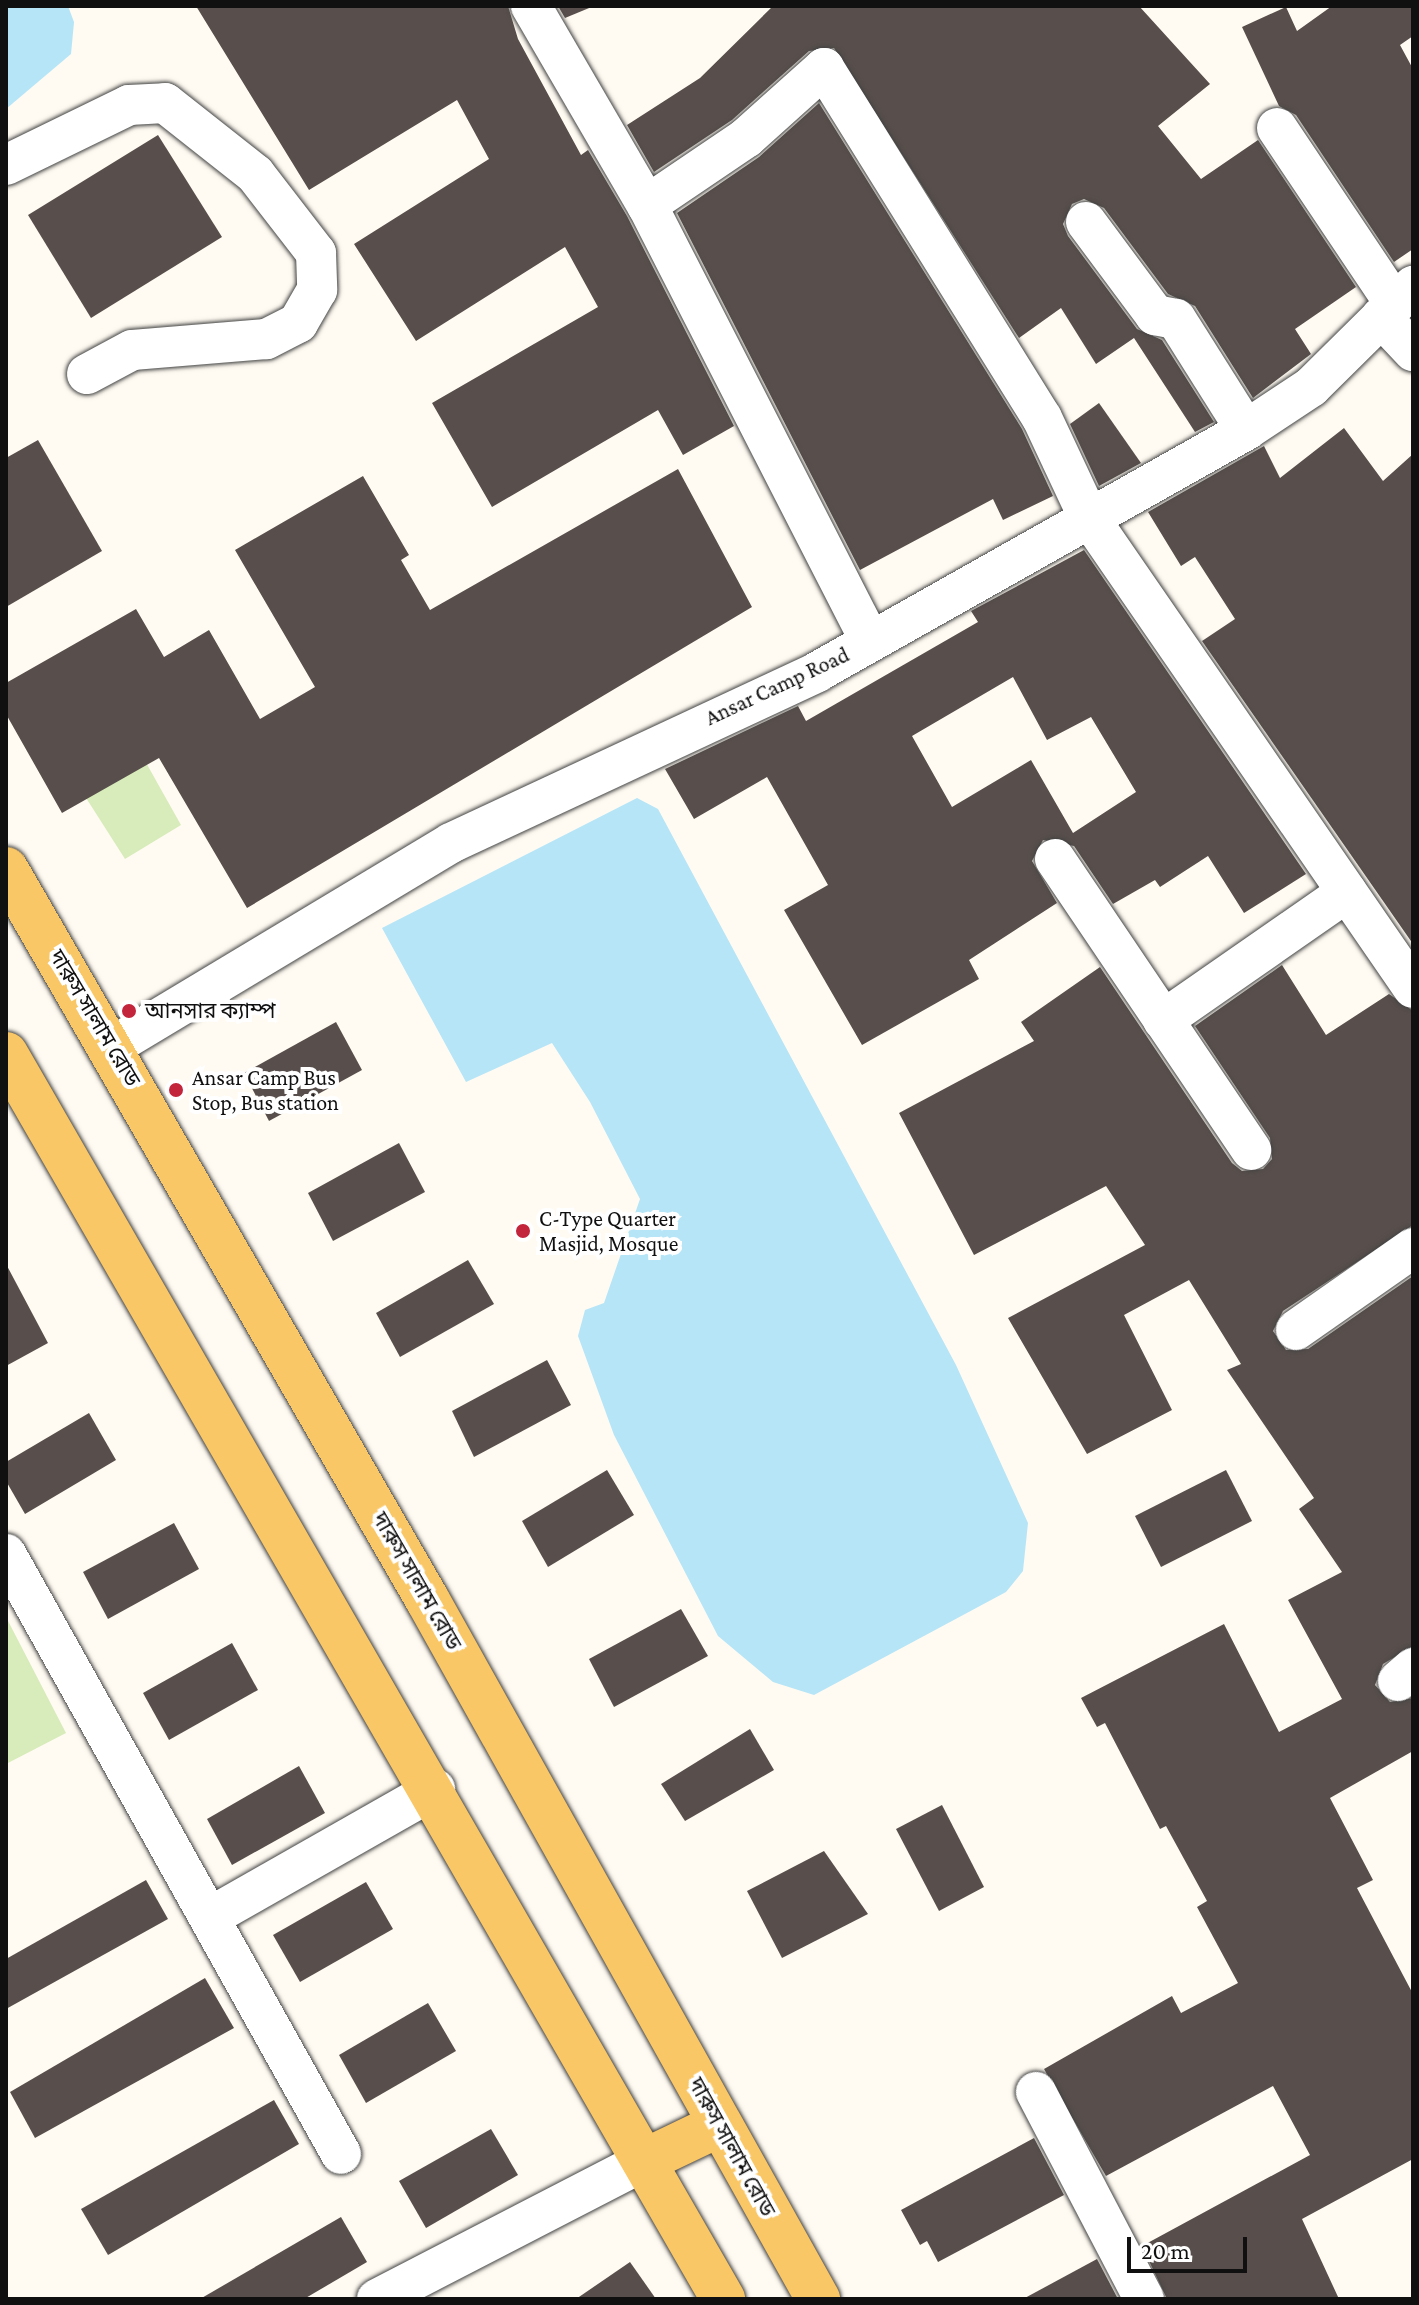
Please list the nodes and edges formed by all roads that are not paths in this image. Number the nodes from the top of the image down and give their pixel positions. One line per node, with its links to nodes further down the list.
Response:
1 (531, 6): 4 (street)
2 (1277, 128): 6 (street)
3 (6, 165): 8 (street)
4 (647, 205): 10 (street); 11 (street)
5 (1086, 222): 9 (street)
6 (1396, 302): 7 (street); 9 (street, Ansar Camp Road)
7 (1413, 351)
8 (87, 374)
9 (1246, 430): 10 (street, Ansar Camp Road)
10 (1088, 516): 11 (street, Ansar Camp Road); 14 (street)
11 (870, 641): 17 (street, Ansar Camp Road)
12 (1055, 859): 16 (street)
13 (6, 869): 17 (main road, দারুস সালাম রোড)
14 (1347, 892): 15 (street); 16 (street)
15 (1413, 988)
16 (1163, 1020): 19 (street)
17 (113, 1046): 26 (main road, দারুস সালাম রোড)
18 (6, 1054): 23 (main road)
19 (1251, 1150)
20 (1413, 1248): 21 (street)
21 (1296, 1330)
22 (6, 1554): 24 (street)
23 (435, 1789): 24 (street); 28 (main road)
24 (210, 1917): 27 (street)
25 (1036, 2092): 32 (street)
26 (719, 2125): 28 (main road); 31 (main road, দারুস সালাম রোড)
27 (341, 2154)
28 (644, 2161): 29 (street); 30 (main road)
29 (377, 2299)
30 (723, 2299)
31 (818, 2299)
32 (1144, 2299)

